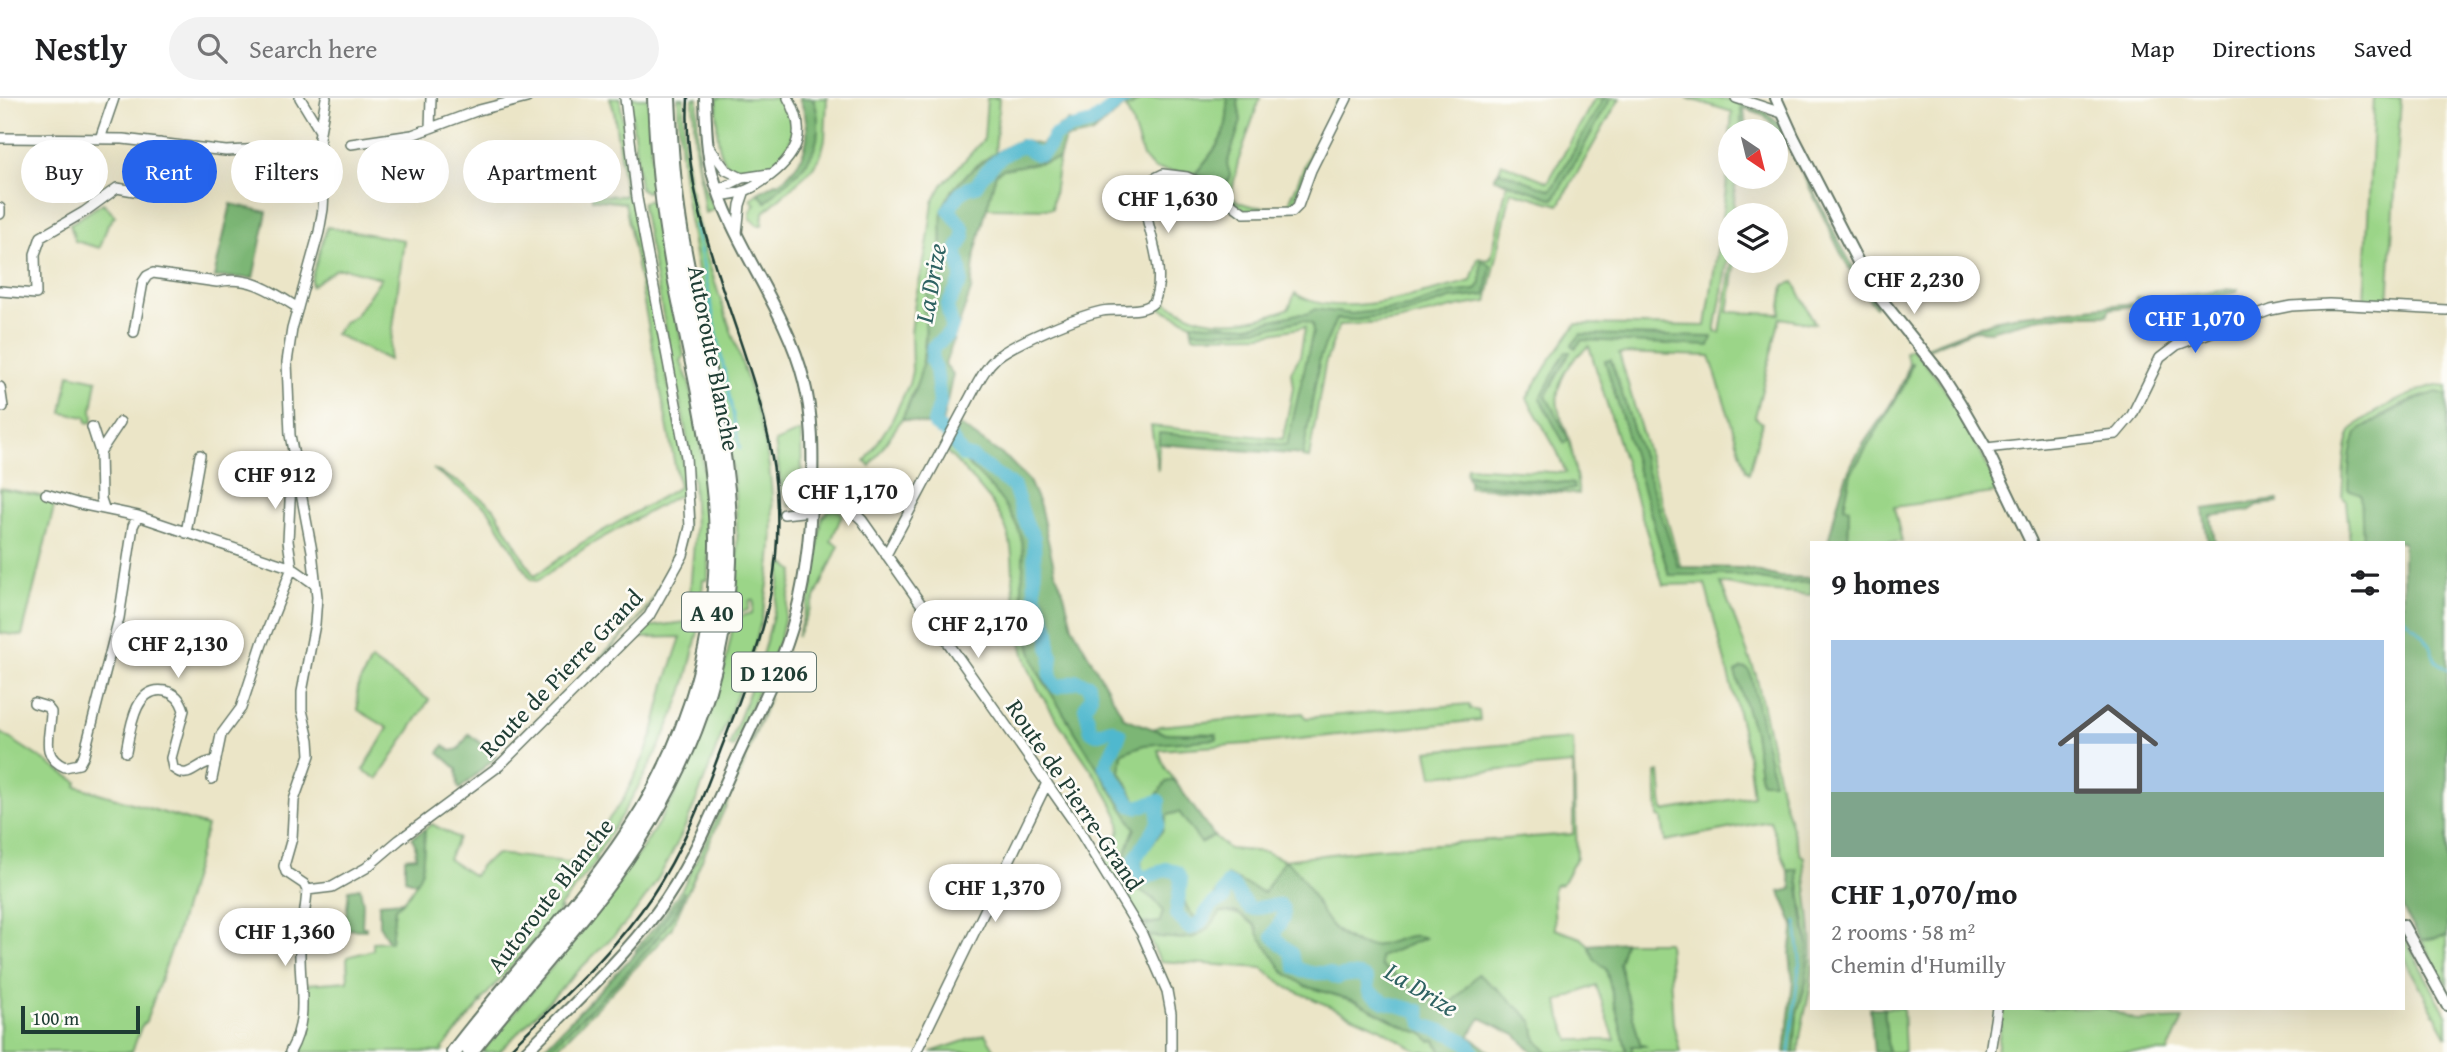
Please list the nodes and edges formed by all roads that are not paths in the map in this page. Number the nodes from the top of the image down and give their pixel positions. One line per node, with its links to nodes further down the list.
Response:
1 (114, 98): 18 (street)
2 (300, 98): 16 (street)
3 (326, 98): 16 (street)
4 (431, 98): 15 (street)
5 (527, 98): 15 (street)
6 (625, 98): 59 (street, Route de Pierre Grand)
7 (656, 98): 64 (highway, Autoroute Blanche / A 40)
8 (668, 98): 65 (highway, Autoroute Blanche / A 40)
9 (705, 98): 22 (main road, D 1206)
10 (788, 98): 23 (street)
11 (1347, 98): 51 (street)
12 (1736, 98): 14 (street)
13 (1776, 98): 14 (main road)
14 (1782, 113): 40 (main road)
15 (430, 128): 21 (street)
16 (320, 131): 20 (street)
17 (0, 138): 18 (street)
18 (100, 139): 19 (street)
19 (122, 140)
20 (320, 140)
21 (351, 144)
22 (708, 146): 24 (street); 26 (main road, D 1206)
23 (774, 172): 24 (street); 27 (street)
24 (742, 178): 26 (street)
25 (122, 189): 32 (street)
26 (719, 192): 27 (street); 31 (main road, D 1206)
27 (744, 192): 31 (street)
28 (323, 203): 33 (street)
29 (0, 208): 30 (street)
30 (0, 214)
31 (737, 233): 45 (main road, D 1206)
32 (0, 291)
33 (298, 308): 35 (street); 43 (street)
34 (2447, 310): 40 (street)
35 (134, 332)
36 (0, 387): 37 (street)
37 (3, 407)
38 (120, 422): 41 (street)
39 (92, 427): 41 (street)
40 (1986, 448): 50 (main road)
41 (100, 452): 46 (street)
42 (200, 455): 49 (street)
43 (298, 471): 52 (street); 53 (street)
44 (46, 494): 46 (street)
45 (811, 507): 47 (street, Route de Pierre-Grand); 51 (street, Route de Pierre-Grand); 66 (main road, D 1206)
46 (104, 508): 48 (street)
47 (784, 514)
48 (138, 516): 49 (street); 54 (street)
49 (186, 533): 52 (street)
50 (2031, 541)
51 (886, 555): 58 (street, Route de Pierre-Grand)
52 (292, 568): 53 (street); 56 (street)
53 (316, 585): 59 (street)
54 (34, 703)
55 (126, 752): 56 (street)
56 (216, 761): 57 (street)
57 (212, 779)
58 (1046, 783): 67 (street); 68 (street, Route de Pierre-Grand)
59 (307, 890): 63 (street)
60 (2405, 929): 61 (main road)
61 (2447, 1005)
62 (1997, 1010): 69 (street)
63 (290, 1052)
64 (454, 1052)
65 (470, 1052)
66 (526, 1052)
67 (916, 1052)
68 (1171, 1052)
69 (1990, 1052)

